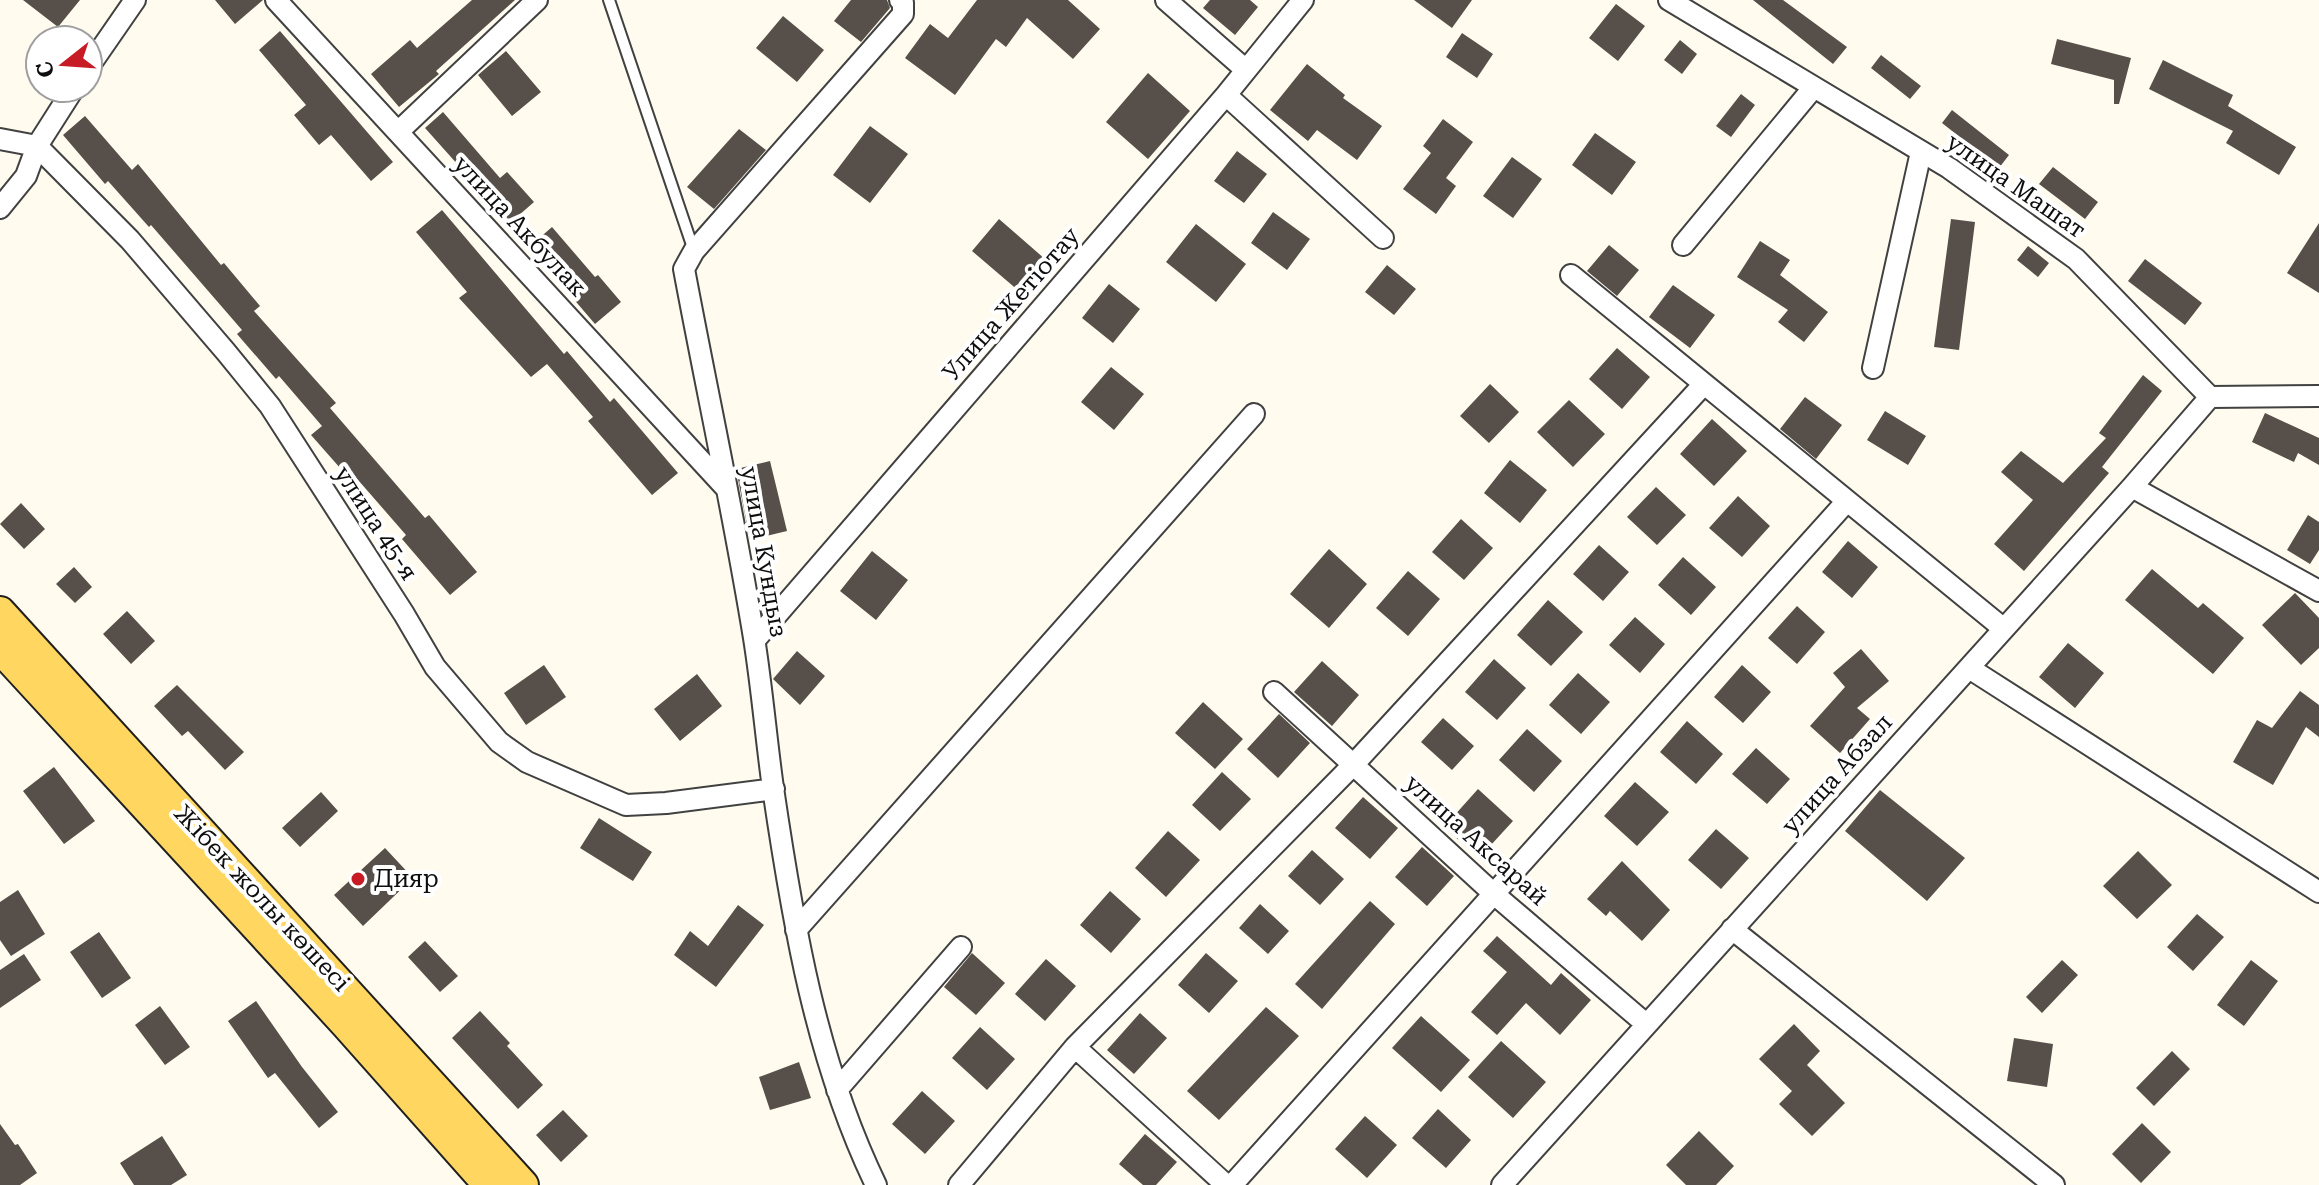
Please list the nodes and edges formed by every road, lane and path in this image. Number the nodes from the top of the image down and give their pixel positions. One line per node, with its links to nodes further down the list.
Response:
1 (135, 0): 9 (street)
2 (276, 0): 14 (street, улица Акбулак)
3 (537, 0): 14 (street)
4 (609, 0): 21 (lane)
5 (900, 0): 21 (street)
6 (1166, 0): 10 (street)
7 (1303, 0): 10 (street, Улица Жетіотау)
8 (1669, 0): 11 (street, улица Машат)
9 (104, 45)
10 (1246, 70): 12 (street, Улица Жетіотау)
11 (1814, 87): 17 (street, улица Машат); 20 (street)
12 (1226, 95): 19 (street); 34 (street, Улица Жетіотау)
13 (64, 104): 16 (street)
14 (398, 132): 29 (street, улица Акбулак)
15 (0, 139): 16 (street)
16 (37, 146): 18 (street); 39 (street, улица 45-я)
17 (1921, 152): 23 (street); 26 (street, улица Машат)
18 (0, 208)
19 (1383, 238)
20 (1683, 245)
21 (694, 251): 29 (street, улица Кундыз)
22 (1571, 275): 24 (street)
23 (1873, 368)
24 (1704, 384): 30 (street); 38 (street)
25 (2319, 396): 26 (street)
26 (2210, 397): 28 (street, улица Абзал)
27 (1254, 414): 43 (street)
28 (2132, 487): 31 (street); 33 (street, улица Абзал)
29 (726, 488): 34 (street, улица Кундыз)
30 (1847, 501): 33 (street); 41 (street)
31 (2319, 591)
32 (0, 612): 49 (main road, Жібек жолы көшесі)
33 (2004, 629): 36 (street, улица Абзал)
34 (755, 640): 39 (street, улица Кундыз)
35 (0, 648): 48 (main road, Жібек жолы көшесі)
36 (1969, 668): 40 (street); 42 (street, улица Абзал)
37 (1274, 692): 38 (street, улица Аксарай)
38 (1354, 764): 41 (street, улица Аксарай); 46 (street)
39 (774, 789): 43 (street, улица Кундыз)
40 (2319, 892)
41 (1494, 894): 45 (street, улица Аксарай); 52 (street)
42 (1732, 929): 45 (street, улица Абзал); 54 (street)
43 (796, 930): 47 (street, улица Кундыз)
44 (961, 947): 47 (street)
45 (1646, 1024): 53 (street, улица Абзал)
46 (1075, 1047): 51 (street); 52 (street)
47 (837, 1090): 50 (street, улица Кундыз)
48 (489, 1185)
49 (523, 1185)
50 (876, 1185)
51 (959, 1185)
52 (1229, 1185)
53 (1502, 1185)
54 (2054, 1185)

